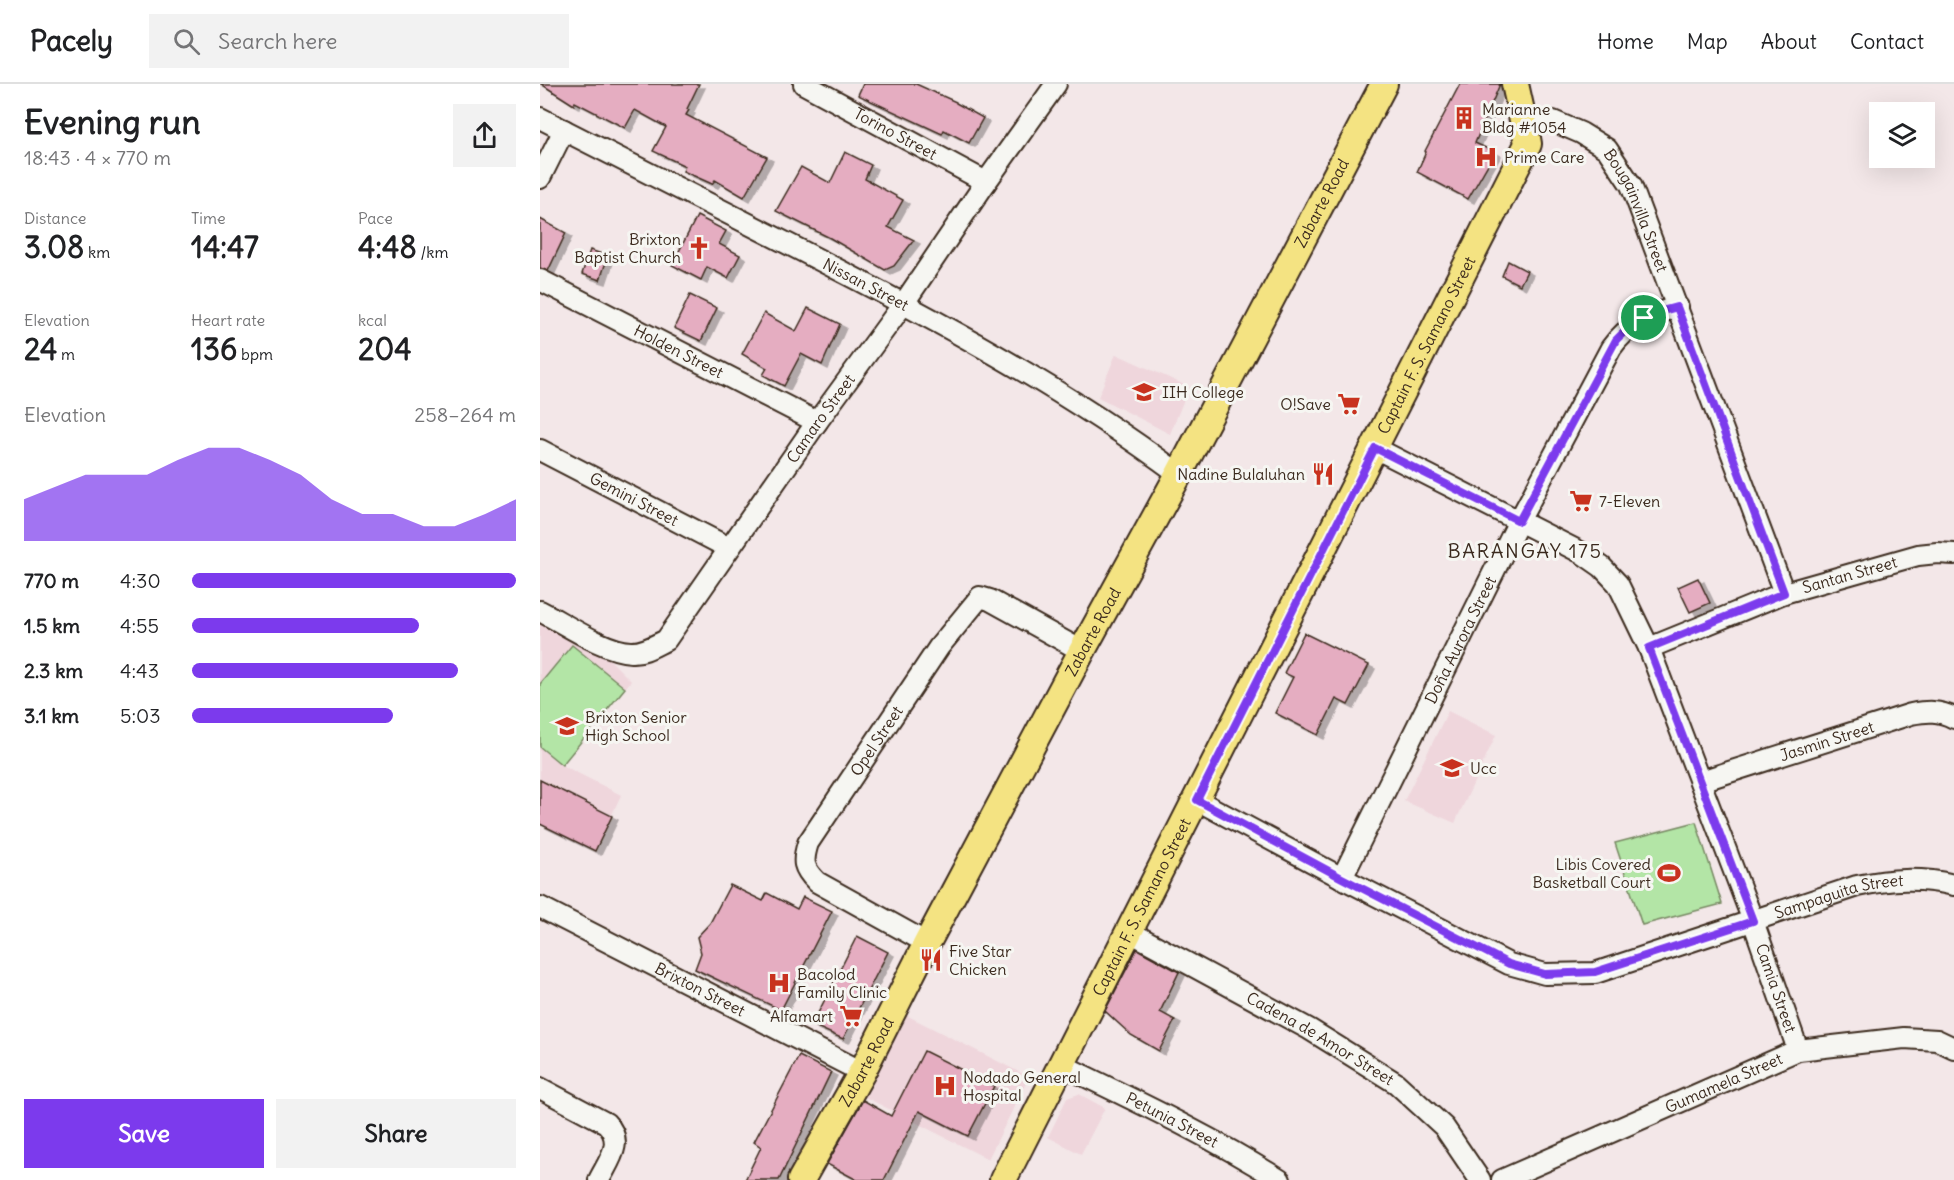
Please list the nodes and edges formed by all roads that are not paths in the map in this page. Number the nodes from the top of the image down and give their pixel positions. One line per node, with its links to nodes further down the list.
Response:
1 (804, 84): 5 (street, Torino Street)
2 (1056, 84): 10 (street, Camaro Street)
3 (1384, 84): 17 (main road, Zabarte Road)
4 (1515, 84): 7 (main road, Captain F. S. Samano Street)
5 (836, 92): 10 (street, Torino Street)
6 (540, 118): 8 (street, Nissan Street)
7 (1525, 126): 13 (street, Bougainvilla Street); 15 (main road, Captain F. S. Samano Street)
8 (564, 130): 9 (street); 12 (street, Nissan Street)
9 (540, 178)
10 (986, 182): 12 (street, Camaro Street)
11 (540, 280): 14 (street, Holden Street)
12 (904, 303): 14 (street, Camaro Street); 17 (street, Nissan Street)
13 (1677, 307): 18 (street, Doña Aurora Street); 21 (street, Bougainvilla Street)
14 (817, 422): 19 (street, Camaro Street)
15 (1375, 448): 18 (street, Camia Street); 27 (main road, Captain F. S. Samano Street)
16 (540, 450): 19 (street, Gemini Street)
17 (1179, 474): 24 (main road, Zabarte Road)
18 (1519, 521): 23 (street, Camia Street); 28 (street, Doña Aurora Street)
19 (729, 548): 22 (street, Camaro Street)
20 (1954, 554): 21 (street, Santan Street)
21 (1784, 593): 23 (street, Santan Street)
22 (540, 611)
23 (1649, 648): 26 (street, Camia Street)
24 (1082, 651): 33 (main road, Zabarte Road); 33 (street, Opel Street)
25 (1954, 718): 26 (street, Jasmin Street)
26 (1701, 781): 31 (street, Camia Street)
27 (1197, 800): 28 (street, Sampaguita Street); 32 (main road, Captain F. S. Samano Street)
28 (1342, 878): 31 (street, Sampaguita Street)
29 (1954, 885): 31 (street, Sampaguita Street)
30 (540, 907): 37 (street, Brixton Street)
31 (1753, 921): 35 (street, Camia Street)
32 (1130, 932): 36 (main road, Captain F. S. Samano Street); 43 (street, Cadena de Amor Street)
33 (927, 943): 37 (main road, Zabarte Road)
34 (1954, 1048): 35 (street, Gumamela Street)
35 (1798, 1050): 44 (street, Gumamela Street)
36 (1062, 1065): 41 (main road, Captain F. S. Samano Street); 42 (street, Petunia Street)
37 (862, 1072): 40 (main road, Zabarte Road)
38 (540, 1088): 39 (street)
39 (599, 1180)
40 (801, 1180)
41 (1003, 1180)
42 (1280, 1180)
43 (1480, 1180)
44 (1502, 1180)

